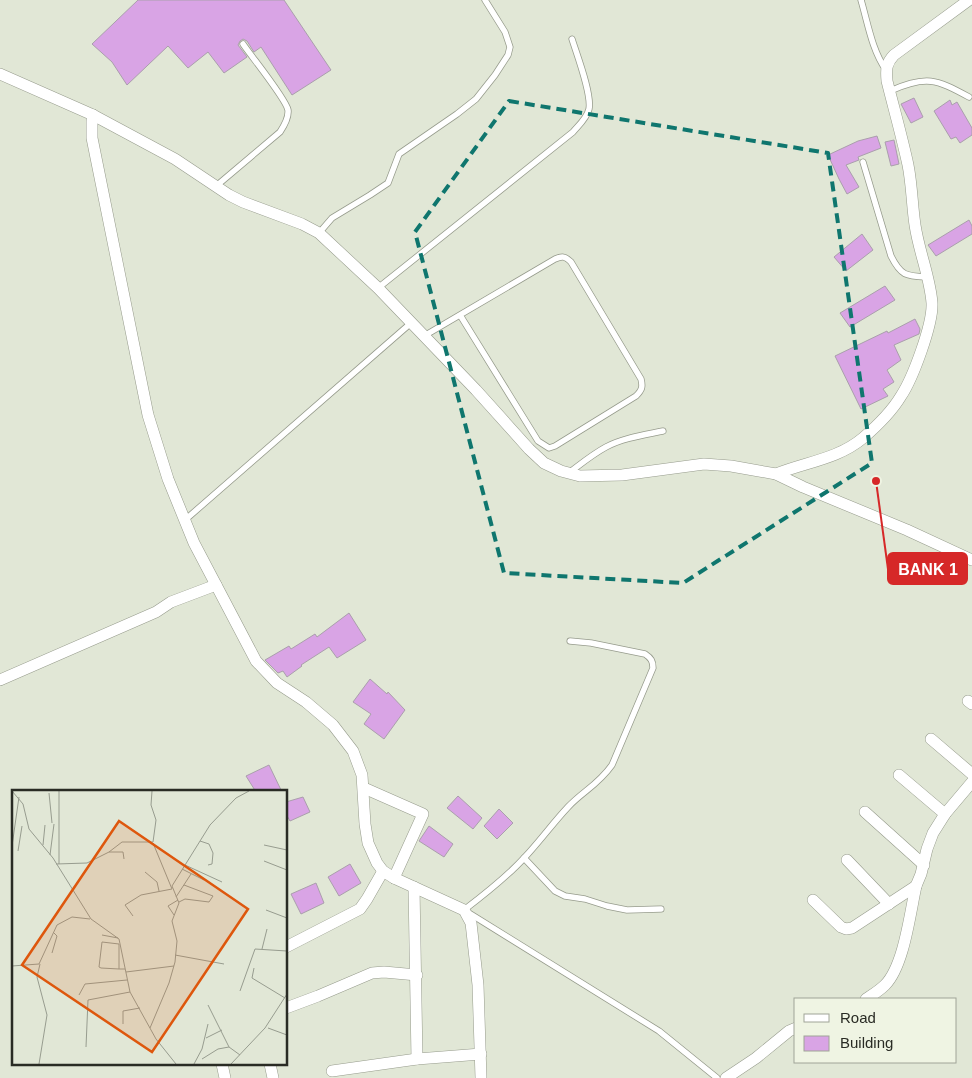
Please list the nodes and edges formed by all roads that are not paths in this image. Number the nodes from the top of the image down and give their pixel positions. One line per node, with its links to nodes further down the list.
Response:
1 (484, 0): 13 (lane)
2 (861, 0): 6 (lane)
3 (969, 0): 6 (street)
4 (572, 39): 15 (lane)
5 (243, 44): 12 (lane)
6 (886, 70): 8 (street)
7 (0, 74): 10 (street)
8 (889, 91): 9 (lane); 14 (street)
9 (969, 97)
10 (93, 115): 12 (street); 22 (street)
11 (863, 162): 14 (lane)
12 (215, 187): 13 (street)
13 (319, 233): 15 (street)
14 (927, 276): 21 (street)
15 (378, 288): 17 (street)
16 (460, 315): 16 (lane); 18 (lane)
17 (411, 322): 18 (street); 22 (lane)
18 (424, 336): 20 (street)
19 (663, 431): 20 (lane)
20 (569, 473): 21 (street)
21 (776, 474): 23 (street)
22 (185, 520): 24 (street)
23 (972, 560)
24 (216, 584): 26 (street); 31 (street)
25 (570, 641): 34 (lane)
26 (0, 680)
27 (931, 740): 28 (street)
28 (972, 774)
29 (899, 775): 33 (street)
30 (972, 782): 33 (street)
31 (364, 788): 37 (street); 38 (street)
32 (865, 812): 36 (street)
33 (945, 814): 36 (street)
34 (524, 858): 43 (lane); 44 (lane)
35 (847, 860): 42 (street)
36 (924, 864): 39 (street)
37 (383, 871): 38 (street); 45 (street)
38 (394, 878): 40 (street)
39 (916, 886): 42 (street); 47 (street)
40 (414, 887): 44 (street); 46 (street)
41 (813, 900): 42 (street)
42 (890, 904)
43 (661, 909)
44 (464, 910): 50 (street); 54 (lane)
45 (288, 946)
46 (417, 975): 48 (street); 51 (street)
47 (867, 998)
48 (288, 1007)
49 (794, 1029): 55 (street)
50 (481, 1054): 51 (street); 53 (street)
51 (418, 1058): 52 (street)
52 (332, 1071)
53 (481, 1078)
54 (717, 1078)
55 (726, 1078)

